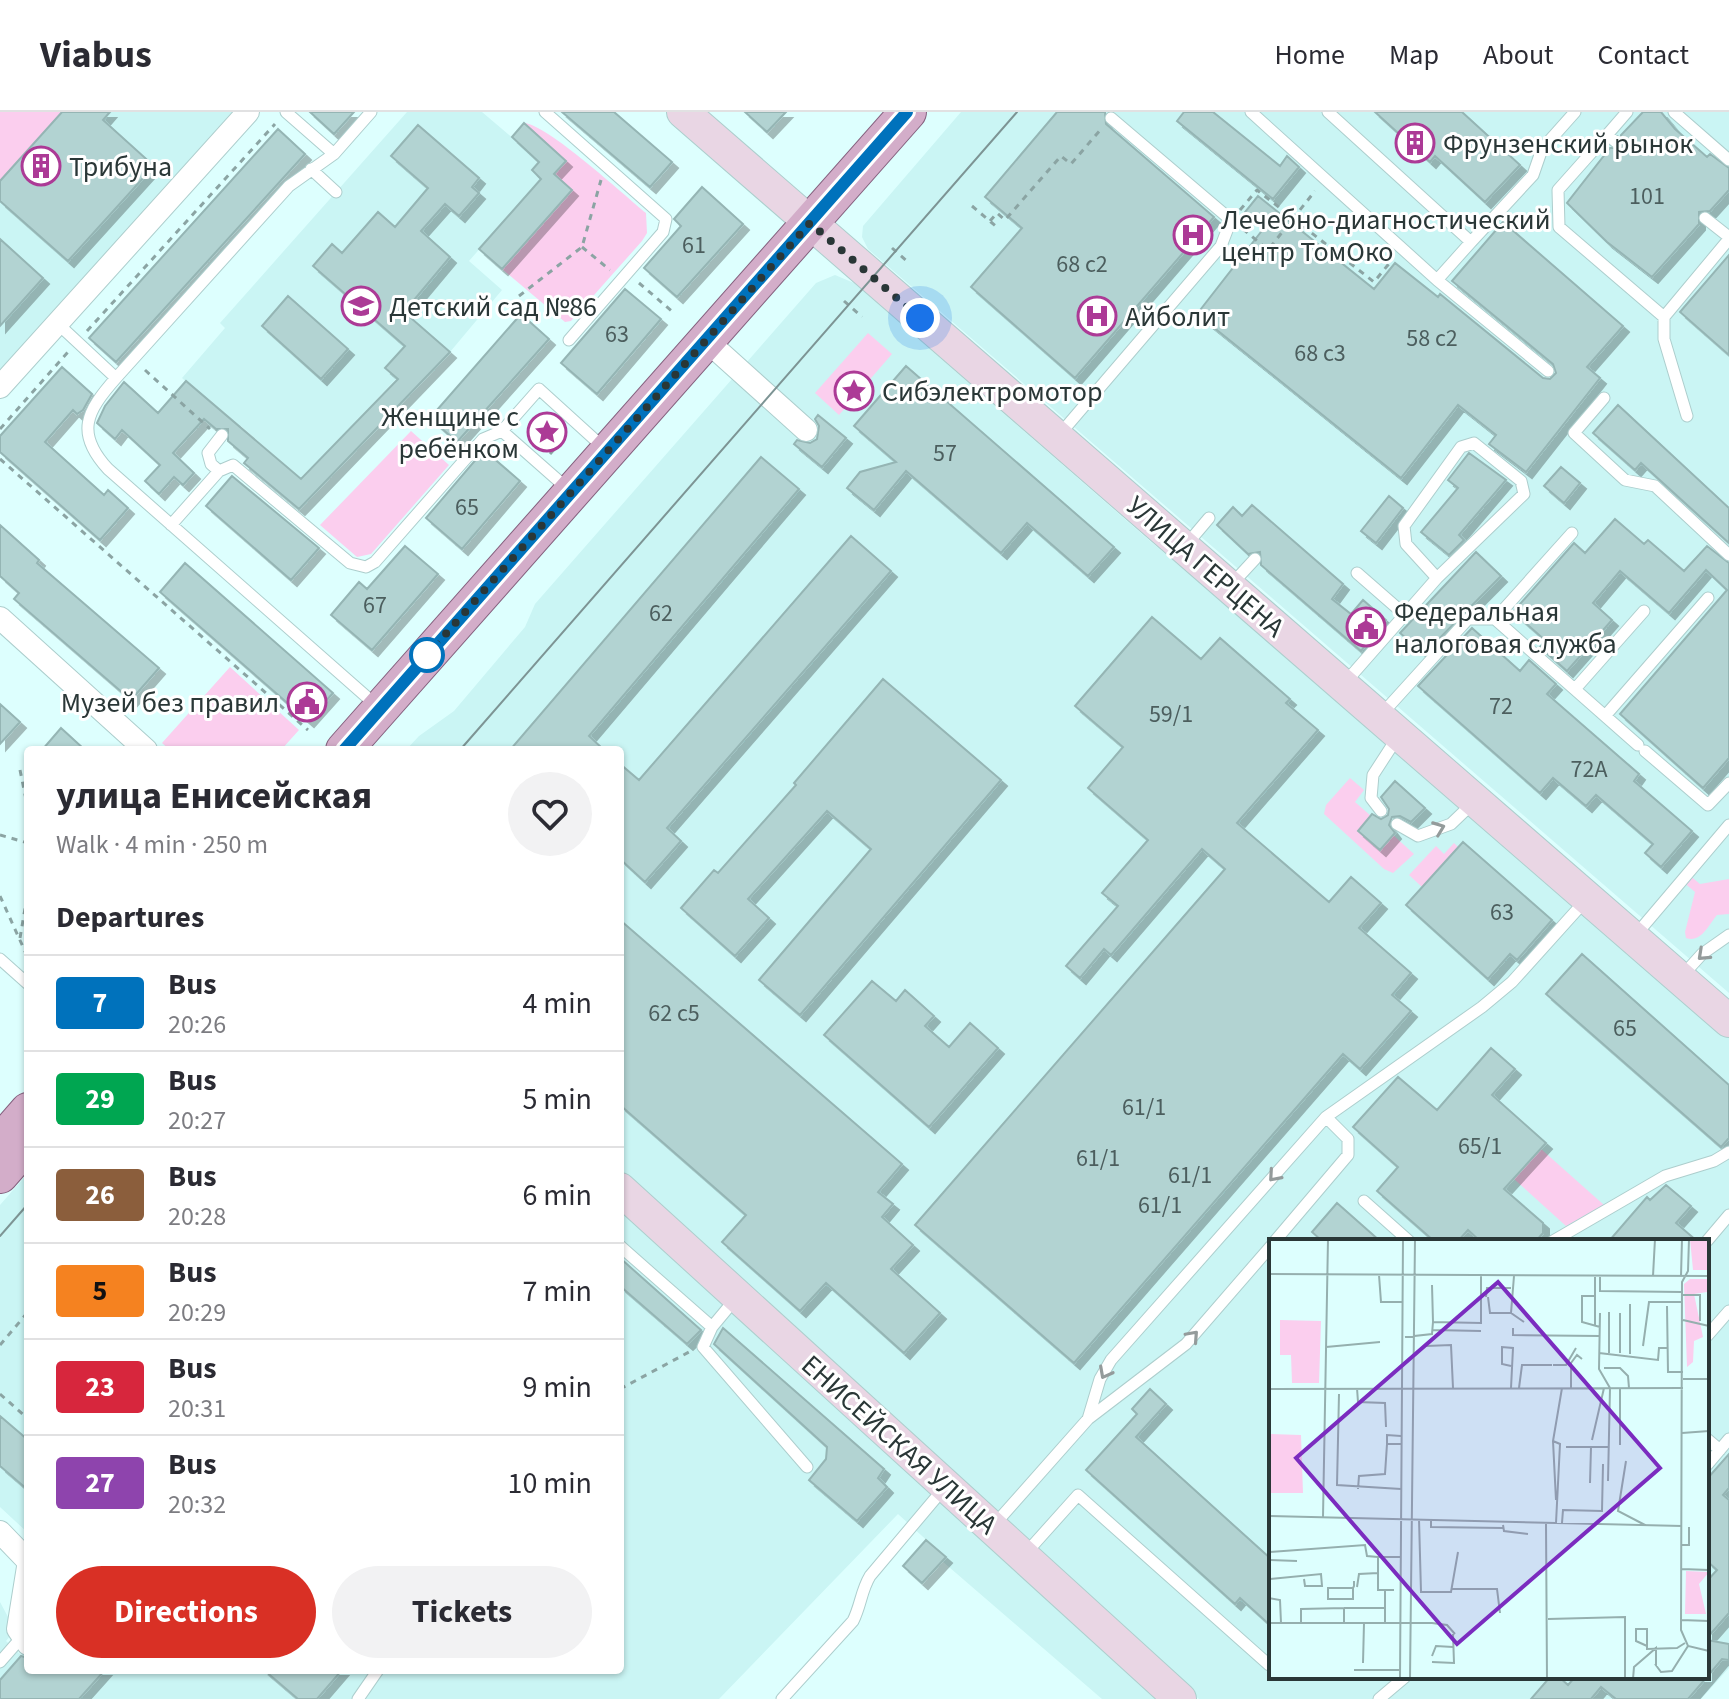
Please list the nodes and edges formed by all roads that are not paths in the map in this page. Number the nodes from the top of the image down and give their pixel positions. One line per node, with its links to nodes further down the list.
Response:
1 (248, 112): 24 (street)
2 (286, 112): 14 (lane)
3 (371, 112): 14 (lane)
4 (545, 112): 25 (lane)
5 (683, 112): 19 (street, УЛИЦА ГЕРЦЕНА)
6 (908, 112): 19 (main road)
7 (930, 112): 19 (main road)
8 (1251, 112): 22 (lane)
9 (1328, 112): 21 (lane)
10 (1575, 112): 21 (lane)
11 (1627, 112): 23 (lane)
12 (1674, 112): 15 (lane)
13 (1111, 118): 35 (lane)
14 (334, 154): 16 (lane)
15 (1729, 160)
16 (311, 169): 17 (lane); 28 (lane)
17 (336, 192)
18 (1705, 218): 20 (lane)
19 (817, 229): 26 (main road); 35 (street, УЛИЦА ГЕРЦЕНА)
20 (1729, 238): 23 (lane)
21 (1471, 242): 22 (lane)
22 (1437, 280): 27 (lane)
23 (1664, 317): 31 (lane)
24 (57, 323): 28 (lane); 29 (street)
25 (569, 340)
26 (714, 348): 32 (street); 36 (main road); 60 (main road)
27 (1548, 371)
28 (116, 378): 40 (lane)
29 (0, 387)
30 (1604, 398): 43 (lane)
31 (1687, 416)
32 (806, 430)
33 (502, 431): 36 (lane); 37 (lane); 38 (lane)
34 (220, 436): 37 (lane)
35 (1057, 438): 42 (street, УЛИЦА ГЕРЦЕНА)
36 (608, 451): 38 (main road)
37 (219, 471): 40 (lane)
38 (571, 492): 55 (main road)
39 (1209, 518): 42 (lane)
40 (171, 525): 55 (lane)
41 (1572, 533): 52 (lane)
42 (1184, 548): 47 (street, УЛИЦА ГЕРЦЕНА)
43 (1729, 555)
44 (1255, 559): 47 (lane)
45 (1357, 573): 50 (lane)
46 (1437, 578): 46 (lane); 50 (lane)
47 (1229, 587): 53 (street, УЛИЦА ГЕРЦЕНА)
48 (1708, 598): 56 (lane)
49 (1644, 611): 54 (lane)
50 (1404, 614): 53 (lane)
51 (0, 618): 58 (street)
52 (1495, 619): 54 (lane); 57 (lane)
53 (1343, 685): 57 (street, УЛИЦА ГЕРЦЕНА)
54 (1575, 689): 56 (lane)
55 (381, 709): 59 (main road)
56 (1605, 716): 61 (lane)
57 (1390, 726): 62 (street, УЛИЦА ГЕРЦЕНА); 63 (lane)
58 (142, 746)
59 (348, 746)
60 (380, 746)
61 (1729, 783)
62 (1476, 801): 64 (lane, one-way to 62); 66 (street, УЛИЦА ГЕРЦЕНА)
63 (1381, 811)
64 (1397, 824)
65 (1729, 825): 68 (lane)
66 (1588, 898): 68 (street, УЛИЦА ГЕРЦЕНА); 74 (lane)
67 (1729, 935): 70 (lane, one-way to 70)
68 (1634, 938): 70 (street, УЛИЦА ГЕРЦЕНА)
69 (0, 959): 71 (lane)
70 (1680, 978): 72 (street, УЛИЦА ГЕРЦЕНА)
71 (24, 980)
72 (1729, 1021)
73 (24, 1116): 75 (main road)
74 (1326, 1117): 82 (lane); 92 (lane, one-way to 92)
75 (0, 1143)
76 (24, 1148): 78 (main road)
77 (1729, 1152): 84 (lane)
78 (0, 1175)
79 (624, 1193): 88 (street, ЕНИСЕЙСКАЯ УЛИЦА)
80 (1364, 1201): 83 (lane)
81 (1729, 1215): 85 (lane)
82 (1277, 1239)
83 (1407, 1239)
84 (1556, 1239)
85 (1709, 1239)
86 (1269, 1248): 92 (lane, one-way to 86)
87 (624, 1250): 90 (lane)
88 (737, 1297): 90 (lane); 98 (street, ЕНИСЕЙСКАЯ УЛИЦА)
89 (1729, 1311): 91 (lane)
90 (712, 1327): 97 (lane)
91 (1709, 1334)
92 (1088, 1419): 99 (lane)
93 (1729, 1439): 95 (lane)
94 (1709, 1441): 95 (lane)
95 (1720, 1450): 96 (lane)
96 (1709, 1463)
97 (807, 1467)
98 (946, 1486): 99 (street, ЕНИСЕЙСКАЯ УЛИЦА); 110 (lane)
99 (991, 1528): 101 (street, ЕНИСЕЙСКАЯ УЛИЦА)
100 (0, 1532): 102 (street)
101 (1023, 1556): 106 (lane); 111 (street, ЕНИСЕЙСКАЯ УЛИЦА)
102 (24, 1557)
103 (24, 1591): 104 (street)
104 (24, 1641): 105 (lane)
105 (0, 1662)
106 (1269, 1665)
107 (375, 1674): 109 (lane)
108 (1403, 1679): 112 (lane)
109 (358, 1699)
110 (782, 1699)
111 (1180, 1699)
112 (1379, 1699)

